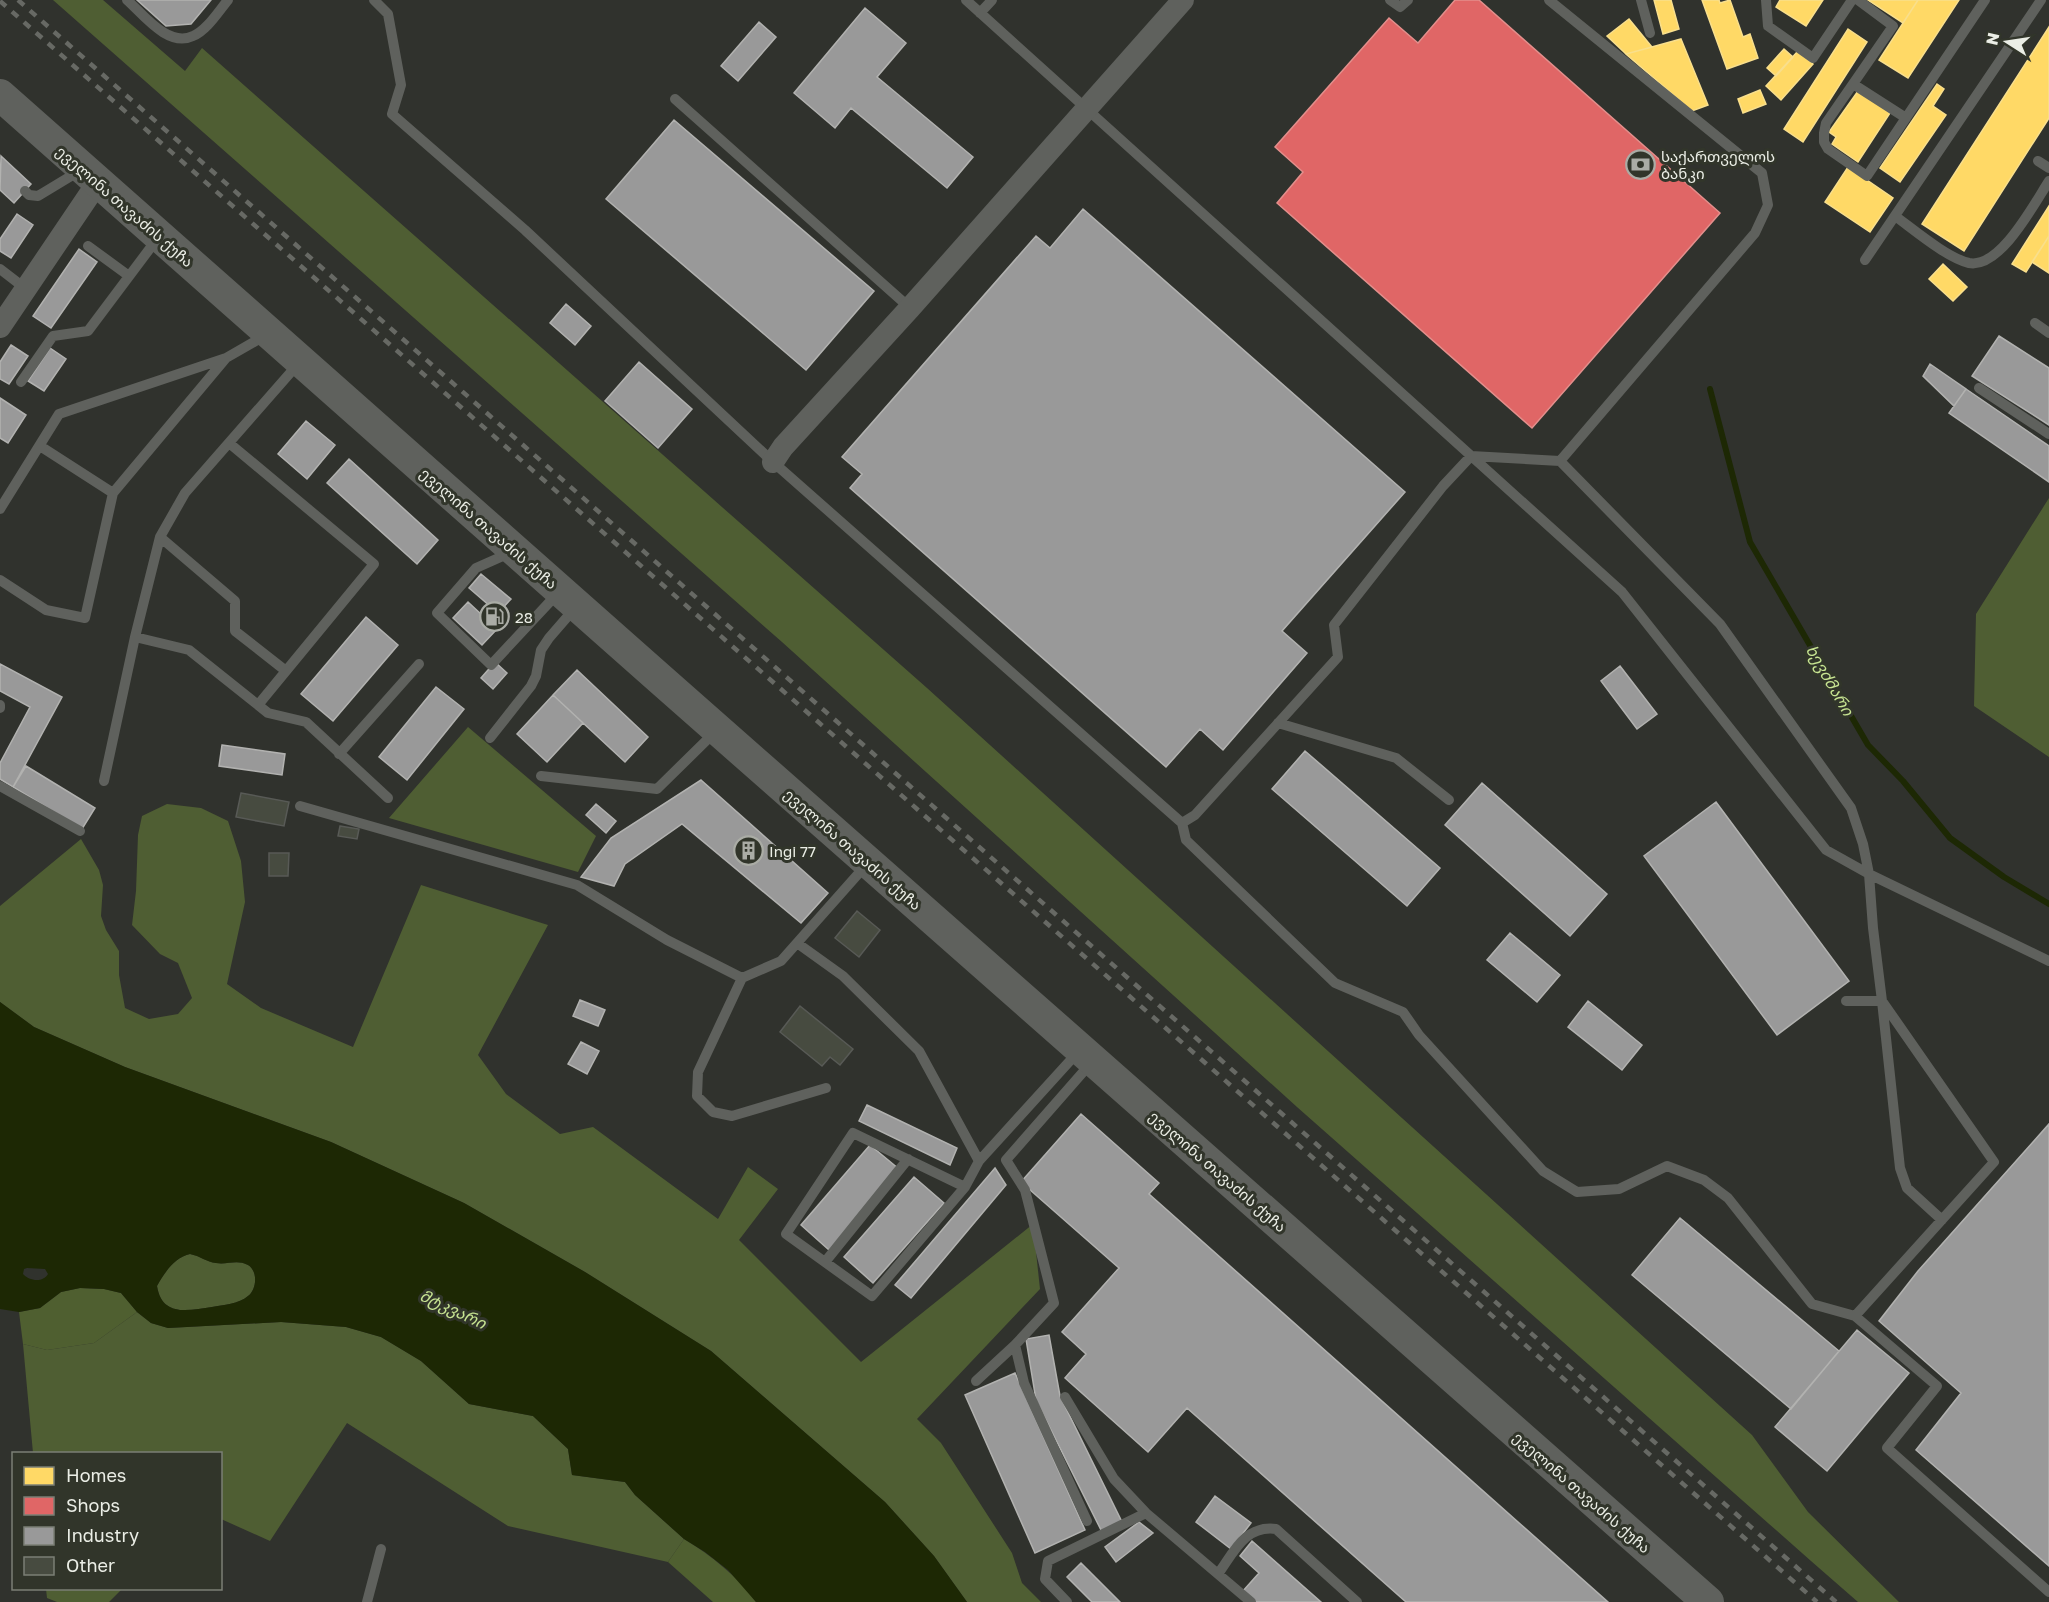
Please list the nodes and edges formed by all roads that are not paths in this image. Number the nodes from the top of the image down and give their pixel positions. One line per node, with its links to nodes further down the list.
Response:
1 (127, 0): 2 (lane)
2 (228, 0)
3 (374, 0): 49 (lane)
4 (966, 0): 16 (lane)
5 (992, 0): 16 (lane)
6 (1183, 0): 21 (street)
7 (1390, 0): 8 (lane)
8 (1408, 0)
9 (1549, 0): 48 (lane)
10 (1641, 0): 17 (lane)
11 (1766, 0): 12 (lane)
12 (1852, 0)
13 (1858, 0): 18 (lane)
14 (1985, 0): 22 (lane)
15 (2041, 0): 28 (lane)
16 (981, 14): 21 (lane)
17 (1650, 33)
18 (1853, 84): 22 (lane); 22 (lane)
19 (0, 95): 25 (main road, ეველინა თავაძის ქუჩა)
20 (675, 99): 35 (lane)
21 (1085, 109): 35 (street); 47 (lane)
22 (1905, 118)
23 (2038, 160): 24 (lane)
24 (2049, 168)
25 (90, 175): 27 (lane); 29 (main road, ეველინა თავაძის ქუჩა); 34 (street)
26 (2049, 181): 28 (lane)
27 (25, 191)
28 (1895, 216): 31 (lane)
29 (159, 236): 33 (lane); 39 (main road, ეველინა თავაძის ქუჩა)
30 (88, 246): 33 (lane)
31 (1865, 260)
32 (0, 269): 34 (lane)
33 (129, 276): 42 (lane)
34 (26, 290): 37 (street)
35 (910, 308): 49 (street)
36 (2035, 323): 38 (lane)
37 (0, 327)
38 (2049, 333)
39 (269, 334): 40 (lane); 41 (main road, ეველინა თავაძის ქუჩა)
40 (226, 358): 46 (lane); 50 (lane)
41 (300, 361): 45 (lane); 53 (main road, ეველინა თავაძის ქუჩა)
42 (21, 382)
43 (1979, 388): 44 (lane)
44 (2049, 434)
45 (229, 443): 52 (lane); 58 (lane)
46 (40, 446): 50 (lane); 51 (lane)
47 (1471, 456): 48 (lane); 60 (lane); 73 (lane)
48 (1560, 461): 73 (lane)
49 (773, 462): 70 (lane)
50 (113, 494): 54 (lane)
51 (0, 509)
52 (160, 537): 56 (lane); 58 (lane)
53 (515, 551): 55 (main road, ეველინა თავაძის ქუჩა); 55 (lane)
54 (0, 580)
55 (568, 598): 61 (main road, ეველინა თავაძის ქუჩა); 62 (lane)
56 (135, 637): 59 (lane); 65 (lane)
57 (419, 664): 63 (lane)
58 (286, 671): 59 (lane)
59 (258, 705): 63 (lane)
60 (1278, 723): 68 (lane); 70 (lane)
61 (717, 730): 64 (lane); 72 (main road, ეველინა თავაძის ქუჩა)
62 (490, 738)
63 (339, 754): 67 (lane)
64 (541, 776)
65 (104, 781)
66 (0, 786): 71 (lane)
67 (388, 798)
68 (1449, 800)
69 (300, 806): 76 (lane)
70 (1182, 823): 86 (lane)
71 (80, 831)
72 (868, 863): 74 (lane); 79 (main road, ეველინა თავაძის ქუჩა)
73 (1869, 874): 75 (lane); 78 (lane)
74 (797, 943): 76 (lane); 82 (lane)
75 (2049, 961)
76 (742, 978): 80 (lane)
77 (1846, 1001): 78 (lane)
78 (1882, 1001): 84 (lane); 84 (lane)
79 (1087, 1055): 82 (lane); 87 (lane); 99 (main road, ეველინა თავაძის ქუჩა)
80 (826, 1088)
81 (908, 1159): 83 (lane); 85 (lane); 85 (lane)
82 (979, 1161): 83 (lane)
83 (965, 1187): 85 (lane)
84 (1942, 1220): 86 (lane)
85 (825, 1262)
86 (1855, 1316): 94 (lane)
87 (1015, 1345): 88 (lane); 91 (lane)
88 (976, 1381)
89 (1065, 1398): 90 (lane)
90 (1146, 1513): 93 (lane); 96 (lane)
91 (1087, 1521)
92 (381, 1549): 95 (lane)
93 (1218, 1574): 97 (lane); 98 (lane)
94 (2049, 1592)
95 (368, 1602)
96 (1067, 1602)
97 (1251, 1602)
98 (1356, 1602)
99 (1708, 1602)

